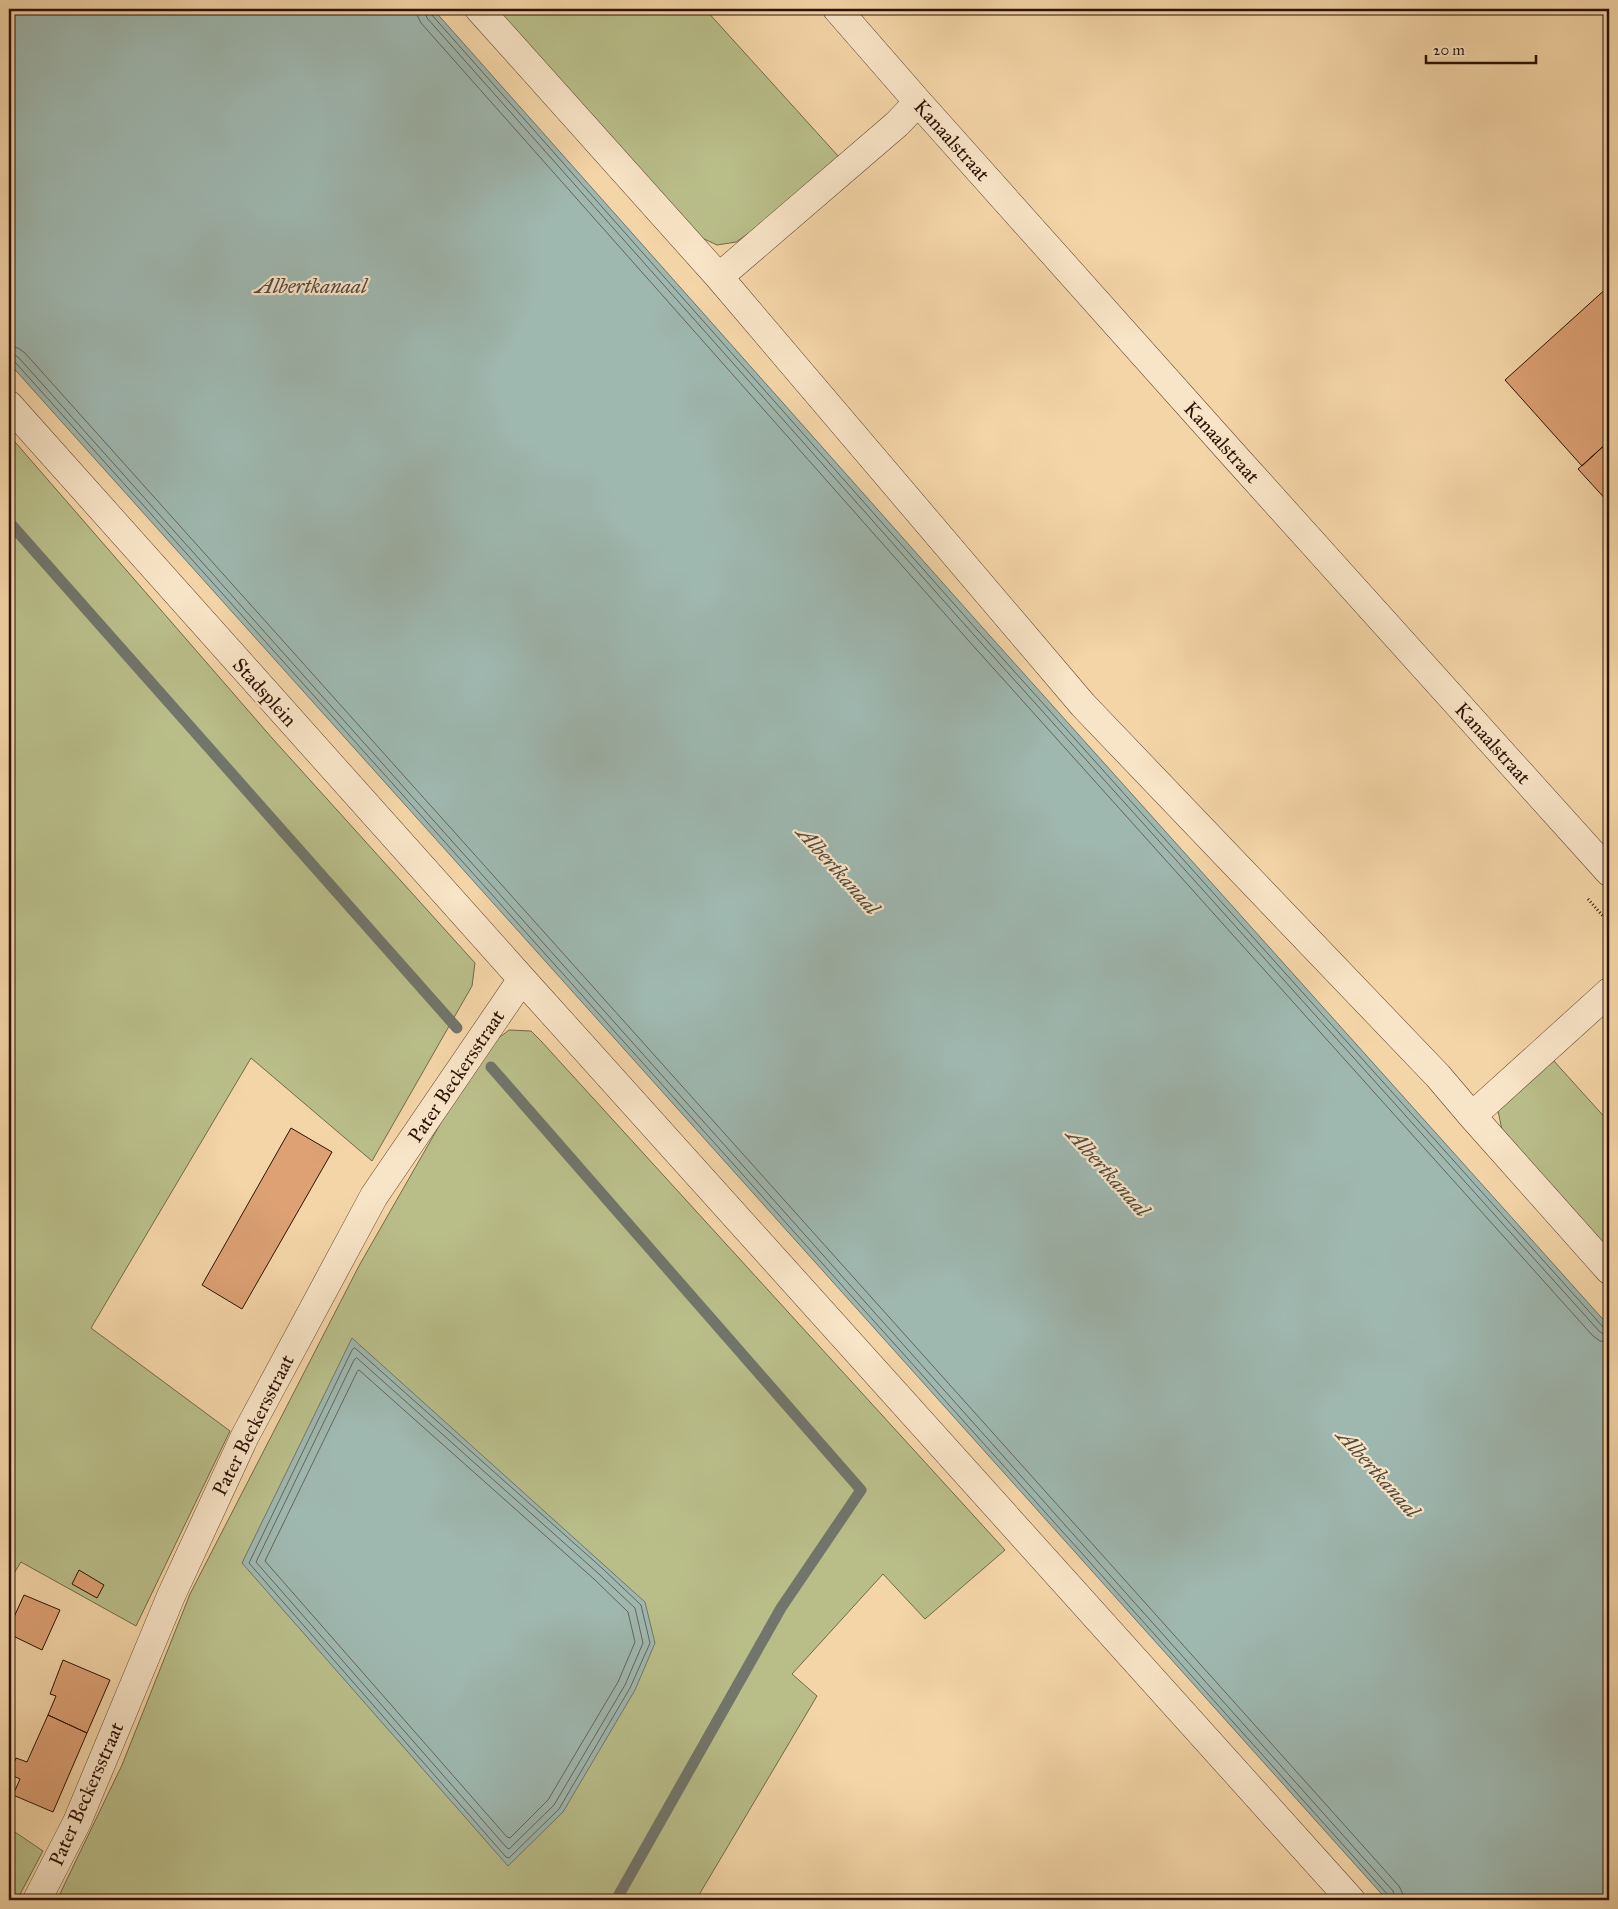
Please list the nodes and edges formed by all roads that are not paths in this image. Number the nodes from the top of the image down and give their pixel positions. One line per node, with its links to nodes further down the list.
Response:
1 (479, 9): 4 (street)
2 (838, 9): 3 (street, Kanaalstraat)
3 (918, 102): 4 (street); 6 (street, Kanaalstraat)
4 (719, 277): 9 (street)
5 (9, 405): 7 (street, Stadsplein)
6 (1609, 872)
7 (522, 979): 11 (street, Pater Beckersstraat); 12 (street, Stadsplein)
8 (1609, 992): 9 (street)
9 (1472, 1116): 10 (street)
10 (1609, 1270)
11 (37, 1900)
12 (1351, 1900)

